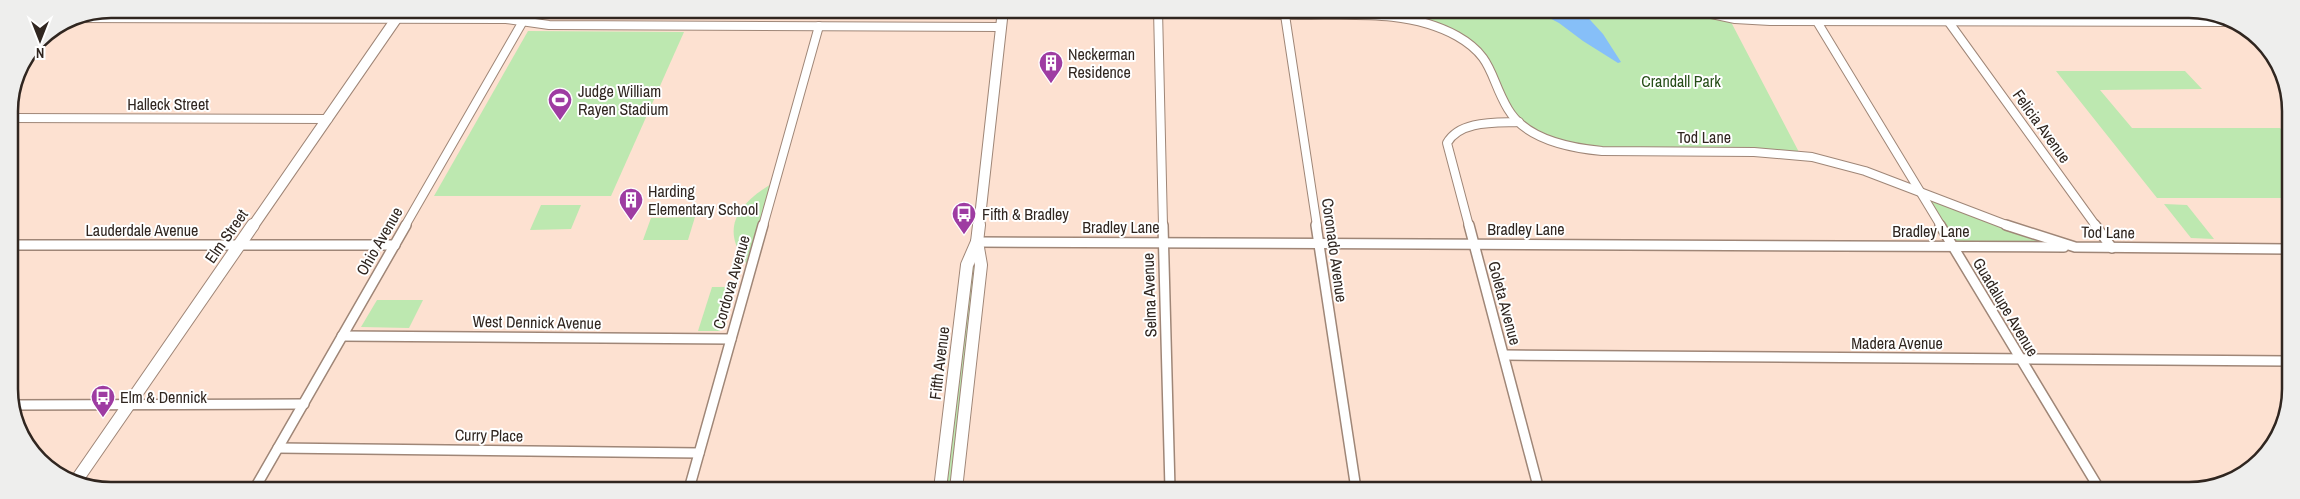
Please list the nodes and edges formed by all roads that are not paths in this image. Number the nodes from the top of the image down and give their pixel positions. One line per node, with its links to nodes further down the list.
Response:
1 (396, 18): 17 (street, Elm Street)
2 (485, 18): 10 (street)
3 (525, 18): 10 (street, Ohio Avenue)
4 (1002, 18): 15 (street, Fifth Avenue)
5 (1159, 18): 21 (street, Selma Avenue)
6 (1285, 18): 22 (street, Coronado Avenue)
7 (1400, 18): 18 (street, Tod Lane)
8 (1736, 18): 11 (street)
9 (1815, 18): 11 (street, Guadalupe Avenue)
10 (523, 21): 14 (street); 26 (street, Ohio Avenue)
11 (1817, 21): 12 (street); 19 (street, Guadalupe Avenue)
12 (1948, 21): 13 (street); 29 (street, Felicia Avenue)
13 (2220, 22)
14 (819, 26): 15 (street); 32 (street, Cordova Avenue)
15 (1001, 27): 20 (street, Fifth Avenue)
16 (18, 118): 17 (street, Halleck Street)
17 (328, 118): 25 (street, Elm Street)
18 (1519, 122): 19 (street, Tod Lane); 23 (street, Goleta Avenue)
19 (1918, 190): 27 (street, Guadalupe Avenue); 28 (street, Tod Lane)
20 (977, 242): 21 (street, Bradley Lane); 48 (street, Fifth Avenue); 49 (street, Fifth Avenue)
21 (1163, 242): 22 (street, Bradley Lane); 42 (street, Selma Avenue)
22 (1319, 243): 23 (street, Bradley Lane); 43 (street, Coronado Avenue)
23 (1474, 244): 27 (street, Bradley Lane); 33 (street, Goleta Avenue)
24 (18, 245): 25 (street, Lauderdale Avenue)
25 (239, 245): 26 (street, Lauderdale Avenue); 38 (street, Elm Street)
26 (395, 245): 31 (street, Ohio Avenue)
27 (1952, 246): 28 (street, Bradley Lane); 34 (street, Guadalupe Avenue)
28 (2075, 247): 29 (street, Tod Lane)
29 (2112, 248): 30 (street, Tod Lane)
30 (2282, 249)
31 (342, 336): 32 (street, West Dennick Avenue); 36 (street, Ohio Avenue)
32 (731, 339): 40 (street, Cordova Avenue)
33 (1504, 355): 34 (street, Madera Avenue); 44 (street, Goleta Avenue)
34 (2021, 359): 35 (street, Madera Avenue); 45 (street, Guadalupe Avenue)
35 (2282, 360)
36 (304, 404): 38 (street); 39 (street, Ohio Avenue)
37 (19, 405): 38 (street)
38 (128, 405): 41 (street, Elm Street)
39 (278, 448): 40 (street, Curry Place); 46 (street, Ohio Avenue)
40 (699, 453): 47 (street, Cordova Avenue)
41 (80, 476)
42 (1170, 481)
43 (1355, 481)
44 (1537, 481)
45 (2095, 481)
46 (258, 482)
47 (691, 482)
48 (941, 482)
49 (957, 482)

